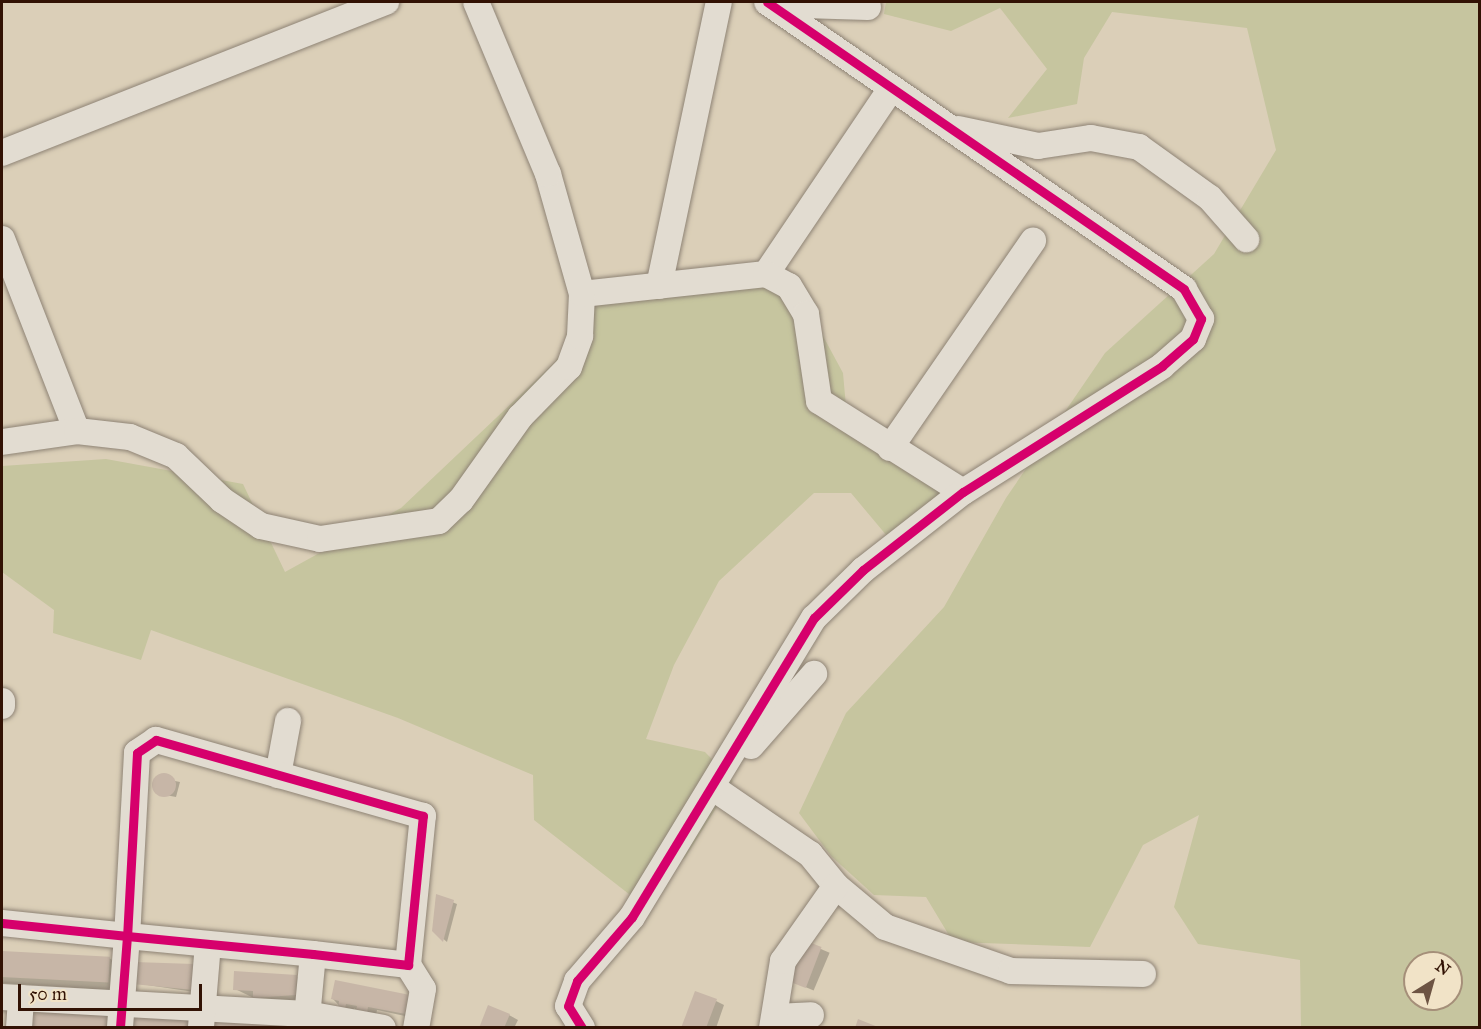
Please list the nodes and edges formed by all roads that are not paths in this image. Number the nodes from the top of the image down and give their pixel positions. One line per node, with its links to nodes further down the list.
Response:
1 (386, 2): 8 (street)
2 (476, 2): 14 (street)
3 (719, 2): 13 (street)
4 (769, 3): 5 (street); 6 (street)
5 (868, 7)
6 (891, 89): 7 (street); 12 (street)
7 (944, 126): 10 (street); 18 (street)
8 (2, 153)
9 (2, 239): 15 (street)
10 (1246, 239)
11 (1033, 241): 17 (street)
12 (766, 274): 13 (street); 17 (street)
13 (659, 286): 14 (street)
14 (582, 294): 15 (street)
15 (77, 431): 16 (street)
16 (2, 442)
17 (890, 448): 18 (street)
18 (963, 492): 21 (street)
19 (814, 674): 21 (street)
20 (288, 721): 22 (street)
21 (728, 765): 23 (street)
22 (278, 775): 26 (street); 29 (street)
23 (712, 787): 24 (street); 40 (street)
24 (836, 886): 30 (street); 36 (street)
25 (2, 923): 26 (street)
26 (127, 936): 27 (street); 33 (street)
27 (208, 944): 28 (street); 34 (street)
28 (313, 954): 29 (street); 35 (street)
29 (408, 965): 39 (street)
30 (1143, 974)
31 (11, 998): 33 (street); 37 (street)
32 (811, 1015): 36 (street)
33 (121, 1017): 34 (street)
34 (201, 1019): 35 (street)
35 (307, 1021): 38 (street)
36 (774, 1022)
37 (19, 1028)
38 (383, 1028)
39 (416, 1028)
40 (582, 1028)

